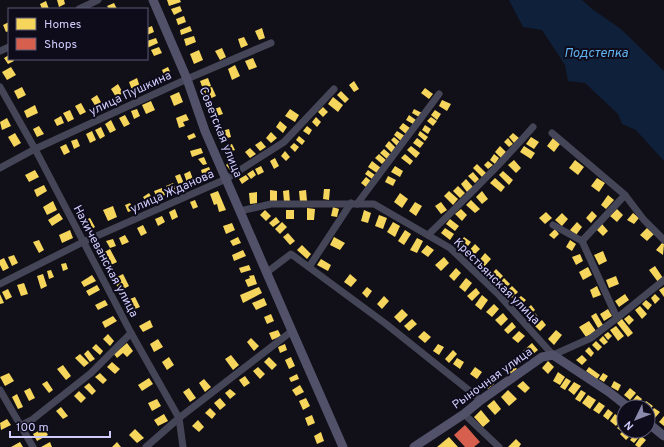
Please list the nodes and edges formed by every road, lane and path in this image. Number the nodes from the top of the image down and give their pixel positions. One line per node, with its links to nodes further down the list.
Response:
1 (98, 0): 3 (street)
2 (153, 0): 5 (street, Советская улица)
3 (82, 8)
4 (271, 43): 5 (street, улица Пушкина)
5 (187, 79): 11 (street, улица Пушкина); 13 (street, Советская улица)
6 (0, 87): 11 (street, Нахичеванская улица)
7 (334, 89): 13 (street, улица Жданова)
8 (439, 94): 15 (street)
9 (533, 127): 18 (street)
10 (552, 133): 14 (street)
11 (35, 149): 12 (street, улица Пушкина); 21 (street, Нахичеванская улица)
12 (0, 168)
13 (226, 179): 16 (street, Советская улица); 21 (street, улица Жданова)
14 (625, 195): 19 (street); 20 (street)
15 (354, 204): 16 (street, Крестьянская улица); 18 (street, Крестьянская улица); 22 (street)
16 (240, 211): 23 (street, Советская улица)
17 (553, 224): 20 (street)
18 (428, 234): 29 (street, Крестьянская улица)
19 (664, 240)
20 (582, 241): 26 (street)
21 (83, 242): 25 (street, улица Жданова); 28 (street, Нахичеванская улица)
22 (309, 267): 23 (street); 32 (street)
23 (266, 273): 27 (street, Советская улица)
24 (664, 280): 26 (street, Рыночная улица)
25 (0, 284)
26 (617, 318): 29 (street, Рыночная улица)
27 (292, 331): 34 (street); 41 (street, Советская улица)
28 (131, 333): 34 (street, Нахичеванская улица); 35 (street)
29 (553, 355): 31 (street, Крестьянская улица); 32 (street, Рыночная улица)
30 (0, 390): 35 (street)
31 (617, 399)
32 (481, 400): 33 (street, Рыночная улица)
33 (464, 414): 42 (street, Рыночная улица); 43 (street)
34 (178, 418): 39 (street); 40 (street, Нахичеванская улица)
35 (20, 426): 38 (street)
36 (656, 430): 37 (street)
37 (664, 436)
38 (33, 447)
39 (146, 447)
40 (183, 447)
41 (343, 447)
42 (414, 447)
43 (499, 447)

